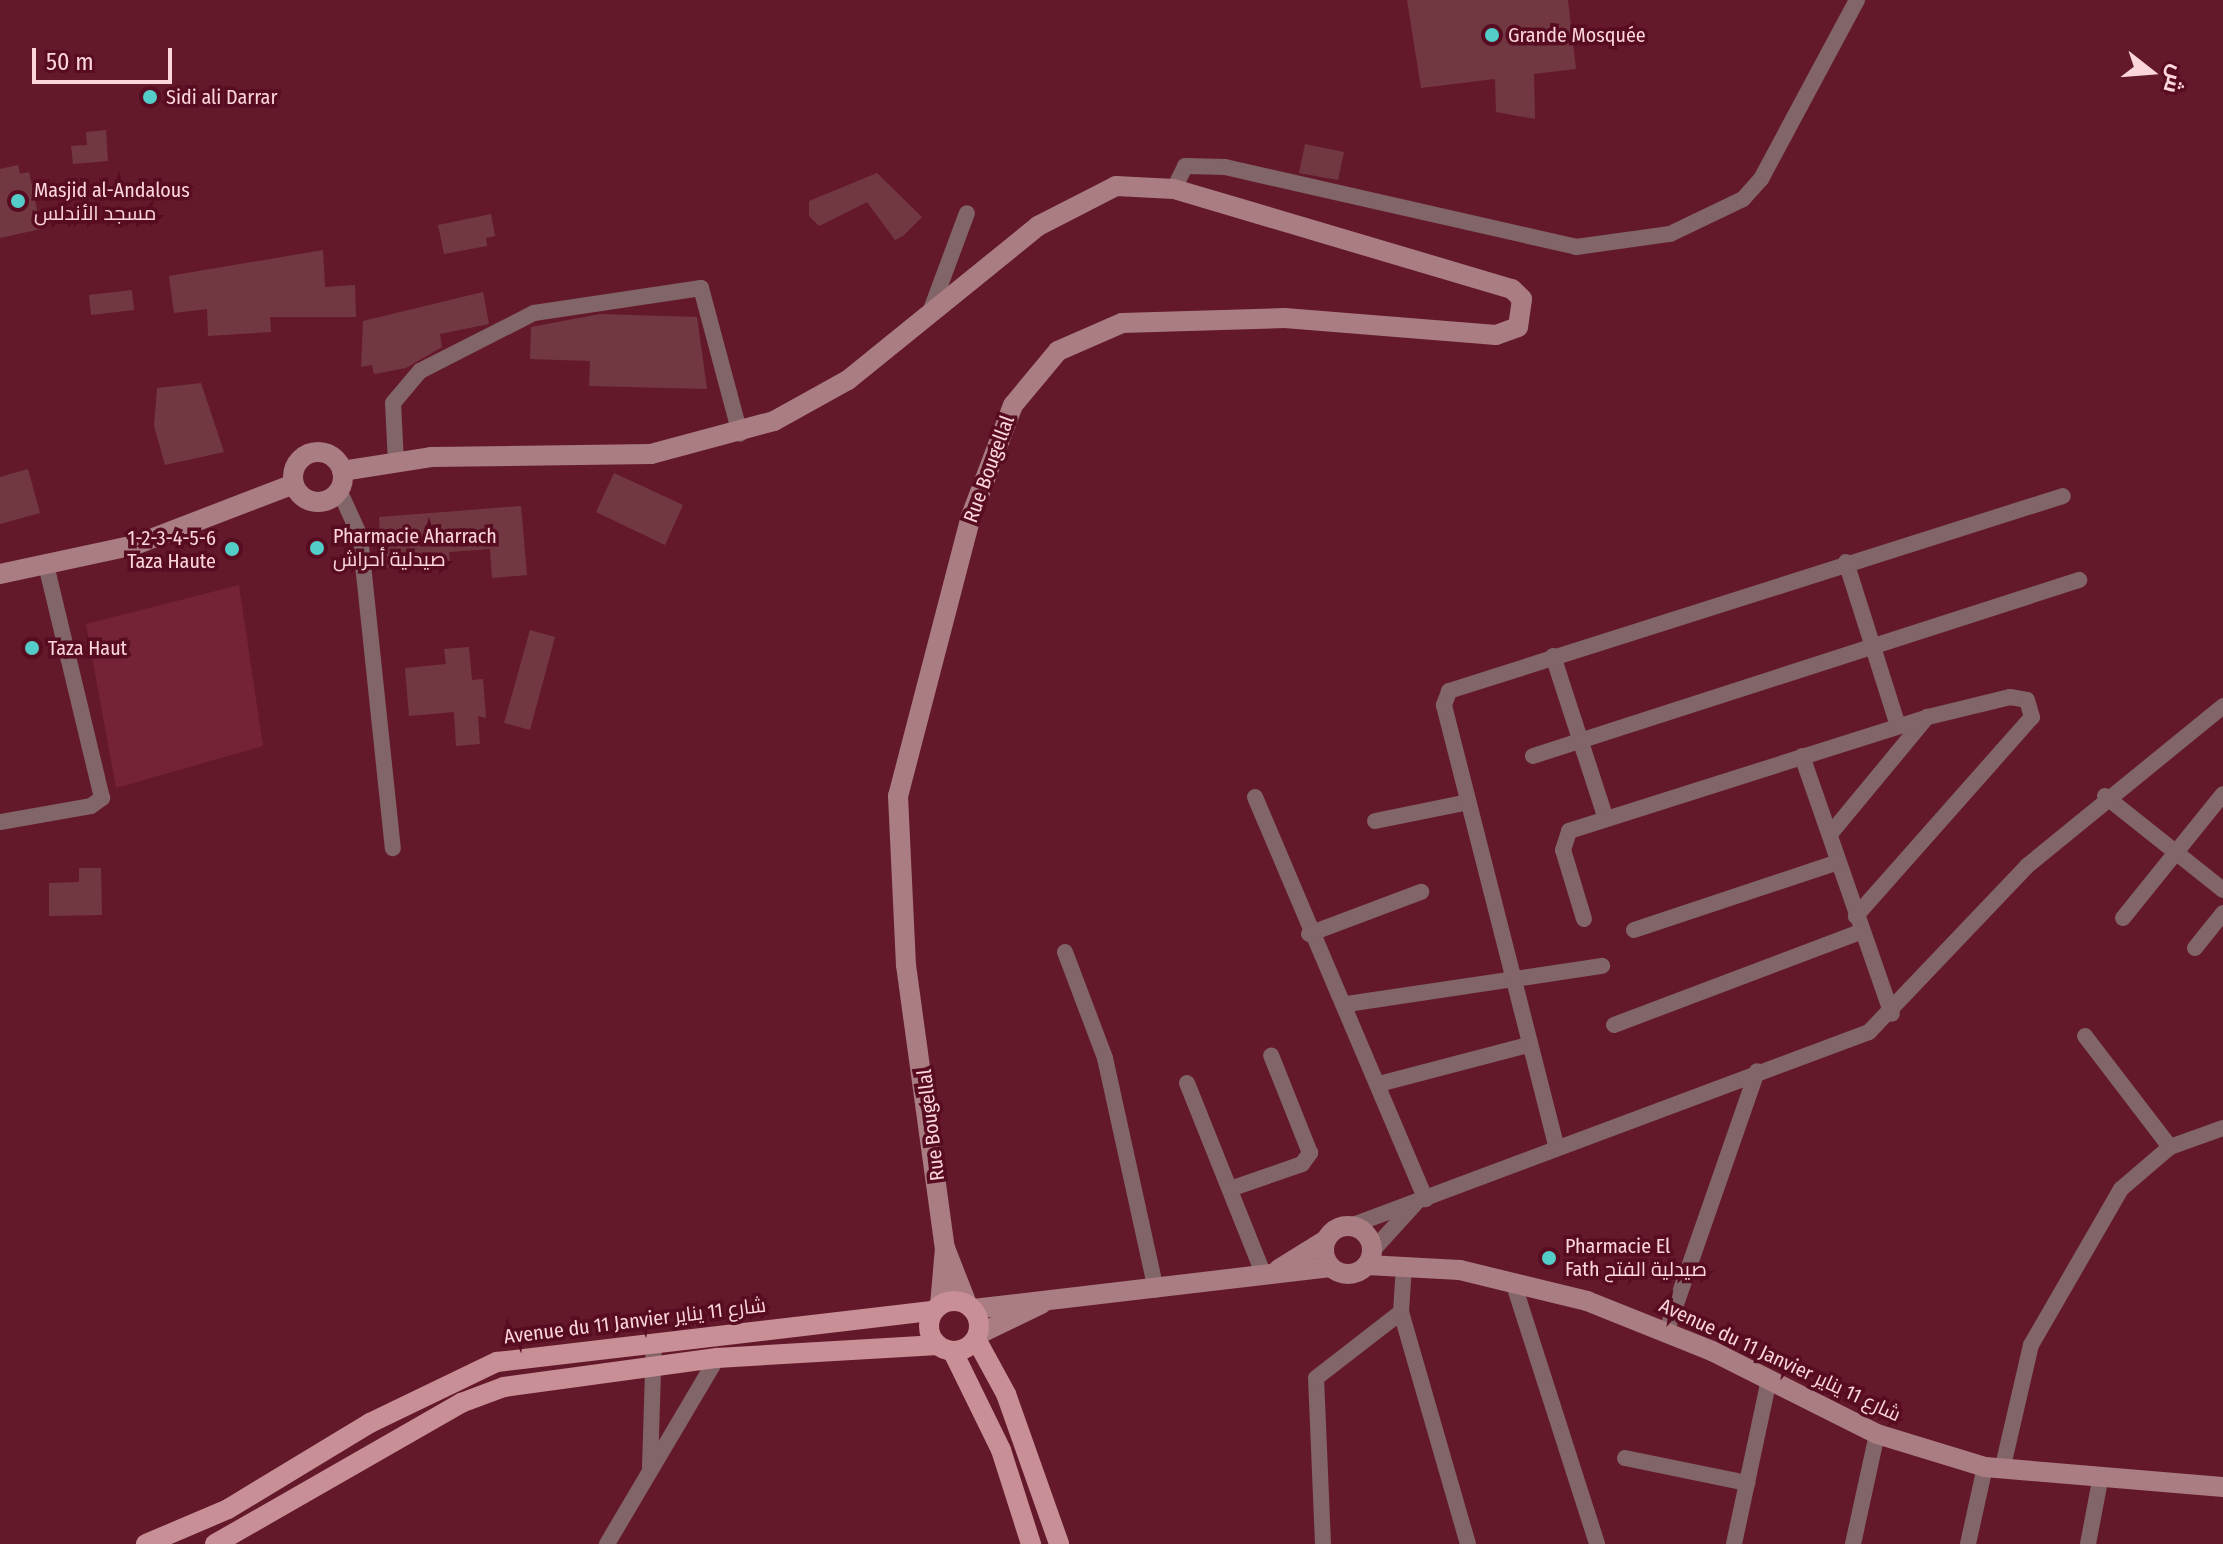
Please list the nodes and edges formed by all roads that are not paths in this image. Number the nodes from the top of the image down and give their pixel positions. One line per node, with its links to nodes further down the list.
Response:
1 (1857, 0): 2 (street)
2 (1183, 192): 4 (street); 62 (street, Rue Bougellal)
3 (967, 213): 4 (street)
4 (932, 307): 5 (street)
5 (740, 434): 6 (street); 6 (street)
6 (396, 462): 7 (street)
7 (341, 480): 8 (street); 8 (street); 31 (street)
8 (294, 484): 11 (street)
9 (2063, 496): 10 (street)
10 (1846, 562): 14 (street); 15 (street)
11 (46, 565): 12 (street); 29 (street)
12 (0, 574)
13 (2079, 580): 14 (street)
14 (1873, 646): 19 (street); 20 (street)
15 (1553, 656): 20 (street); 26 (street)
16 (2223, 706): 18 (street)
17 (1928, 717): 19 (street); 30 (street); 39 (street)
18 (2215, 720): 24 (street)
19 (1898, 726): 22 (street)
20 (1582, 740): 21 (street); 27 (street)
21 (1533, 756)
22 (1802, 756): 27 (street); 30 (street)
23 (2223, 794): 32 (street)
24 (2105, 796): 32 (street); 47 (street)
25 (1255, 797): 41 (street)
26 (1468, 802): 28 (street); 45 (street)
27 (1605, 816): 38 (street)
28 (1375, 821)
29 (0, 822)
30 (1831, 833): 33 (street)
31 (393, 848)
32 (2177, 849): 34 (street); 37 (street)
33 (1838, 862): 39 (street); 40 (street)
34 (2223, 890)
35 (1421, 892): 41 (street)
36 (2223, 913): 42 (street)
37 (2123, 918)
38 (1584, 919)
39 (1858, 924): 47 (street); 48 (street)
40 (1634, 930)
41 (1309, 934): 46 (street)
42 (2195, 948)
43 (1065, 952): 68 (street)
44 (1602, 966): 45 (street)
45 (1509, 974): 46 (street); 50 (street)
46 (1347, 1004): 54 (street)
47 (1892, 1014): 52 (street)
48 (1614, 1025)
49 (2085, 1036): 57 (street)
50 (1528, 1045): 54 (street); 56 (street)
51 (1271, 1055): 58 (street)
52 (1757, 1071): 56 (street); 73 (street)
53 (1187, 1083): 58 (street)
54 (1379, 1084): 59 (street)
55 (2223, 1128): 57 (street)
56 (1556, 1145): 59 (street)
57 (2170, 1147): 82 (street)
58 (1230, 1189): 66 (street)
59 (1421, 1202): 60 (street); 63 (street)
60 (1353, 1225): 61 (street); 63 (street)
61 (1326, 1240): 65 (street); 66 (street)
62 (945, 1248): 70 (street, Rue Bougellal); 71 (street, Rue Bougellal)
63 (1370, 1258): 64 (street, Avenue du 11 Janvier شارع 11 يناير); 65 (street)
64 (1404, 1265): 67 (street, Avenue du 11 Janvier شارع 11 يناير); 72 (street)
65 (1331, 1267): 66 (street)
66 (1271, 1271): 68 (street)
67 (1513, 1282): 73 (street, Avenue du 11 Janvier شارع 11 يناير); 94 (street)
68 (1156, 1289): 69 (street)
69 (1041, 1304): 70 (street); 74 (street)
70 (970, 1307): 71 (main road, Avenue du 11 Janvier شارع 11 يناير); 74 (main road)
71 (937, 1308): 75 (main road, Avenue du 11 Janvier شارع 11 يناير); 76 (main road)
72 (1401, 1312): 92 (street); 93 (street)
73 (1667, 1330): 79 (street, Avenue du 11 Janvier شارع 11 يناير)
74 (977, 1336): 76 (main road); 91 (main road)
75 (654, 1342): 78 (street); 87 (main road, Avenue du 11 Janvier شارع 11 يناير)
76 (945, 1348): 77 (main road); 90 (main road)
77 (717, 1358): 78 (main road); 83 (street)
78 (650, 1367): 83 (street); 88 (main road)
79 (1769, 1380): 80 (street, Avenue du 11 Janvier شارع 11 يناير); 85 (street)
80 (1877, 1434): 82 (street, Avenue du 11 Janvier شارع 11 يناير); 96 (street)
81 (1625, 1458): 85 (street)
82 (1994, 1466): 84 (street, Avenue du 11 Janvier شارع 11 يناير); 97 (street)
83 (650, 1468): 89 (street)
84 (2101, 1475): 86 (street, Avenue du 11 Janvier شارع 11 يناير); 98 (street)
85 (1747, 1483): 95 (street)
86 (2223, 1487)
87 (146, 1544)
88 (215, 1544)
89 (607, 1544)
90 (1031, 1544)
91 (1059, 1544)
92 (1323, 1544)
93 (1468, 1544)
94 (1597, 1544)
95 (1734, 1544)
96 (1853, 1544)
97 (1968, 1544)
98 (2088, 1544)

